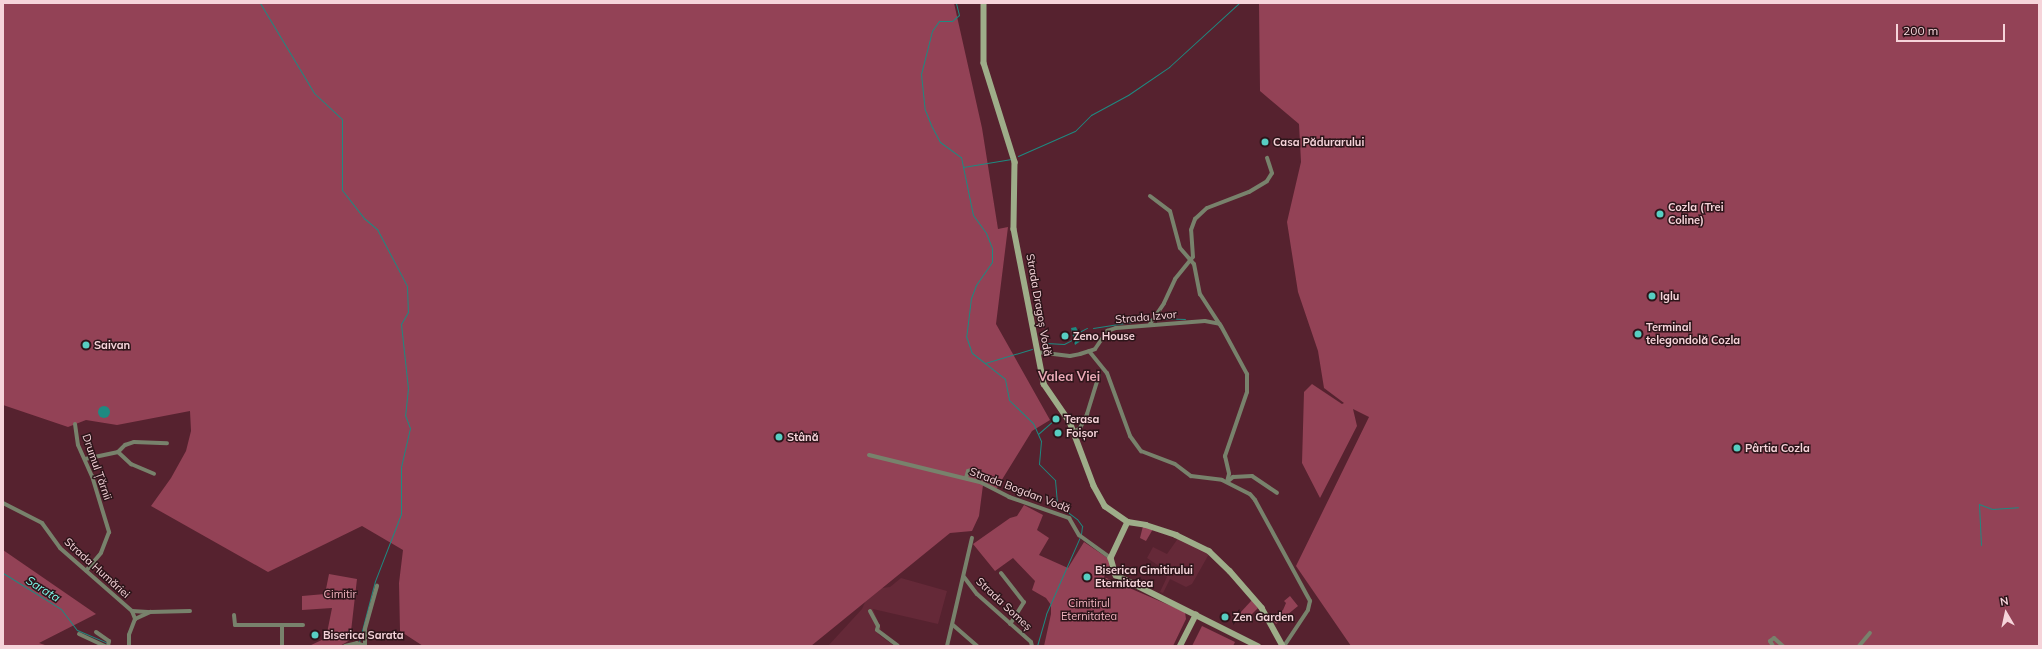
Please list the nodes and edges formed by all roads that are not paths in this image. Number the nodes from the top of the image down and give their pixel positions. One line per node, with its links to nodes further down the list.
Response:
1 (984, 3): 8 (street, Strada Dragoș Vodă)
2 (1267, 158): 4 (street)
3 (1150, 196): 4 (street)
4 (1190, 261): 5 (street); 6 (street)
5 (1150, 324): 6 (street, Strada Izvor); 7 (street, Strada Izvor)
6 (1220, 324): 19 (street)
7 (1089, 351): 8 (street, Strada Izvor); 19 (street)
8 (1036, 352): 11 (street, Strada Dragoș Vodă)
9 (1099, 375): 11 (street)
10 (75, 424): 15 (street, Drumul Țărnii)
11 (1074, 432): 22 (street, Strada Dragoș Vodă)
12 (167, 443): 13 (street)
13 (118, 452): 15 (street); 17 (street)
14 (869, 456): 18 (street, Strada Bogdan Vodă)
15 (85, 458): 25 (street, Drumul Țărnii)
16 (972, 470): 18 (street)
17 (154, 474)
18 (966, 478): 24 (street, Strada Bogdan Vodă)
19 (1227, 482): 20 (street); 54 (street)
20 (1276, 493)
21 (3, 503): 25 (street, Strada Humăriei)
22 (1128, 522): 24 (street); 54 (street, Strada Dragoș Vodă)
23 (972, 538): 27 (street)
24 (1111, 558): 34 (street)
25 (86, 570): 29 (street, Strada Humăriei)
26 (1001, 572): 36 (street)
27 (964, 577): 36 (street, Strada Someș); 39 (street)
28 (377, 586): 44 (street)
29 (132, 611): 32 (street); 35 (street, Strada Humăriei)
30 (190, 611): 32 (street)
31 (870, 611): 49 (street)
32 (150, 612): 35 (street)
33 (234, 615): 37 (street)
34 (1196, 615): 52 (street); 53 (street)
35 (135, 619): 46 (street)
36 (1010, 624): 45 (street, Strada Someș)
37 (282, 625): 38 (street); 47 (street)
38 (303, 625)
39 (953, 625): 50 (street); 51 (street)
40 (96, 632): 43 (street)
41 (1870, 633): 57 (street)
42 (79, 634): 43 (street)
43 (107, 645)
44 (362, 645): 48 (street)
45 (1033, 645)
46 (129, 646)
47 (282, 646)
48 (345, 646)
49 (898, 646)
50 (947, 646)
51 (977, 646)
52 (1180, 646)
53 (1258, 646)
54 (1284, 646)
55 (1773, 646): 56 (street)
56 (1783, 646)
57 (1859, 646)

